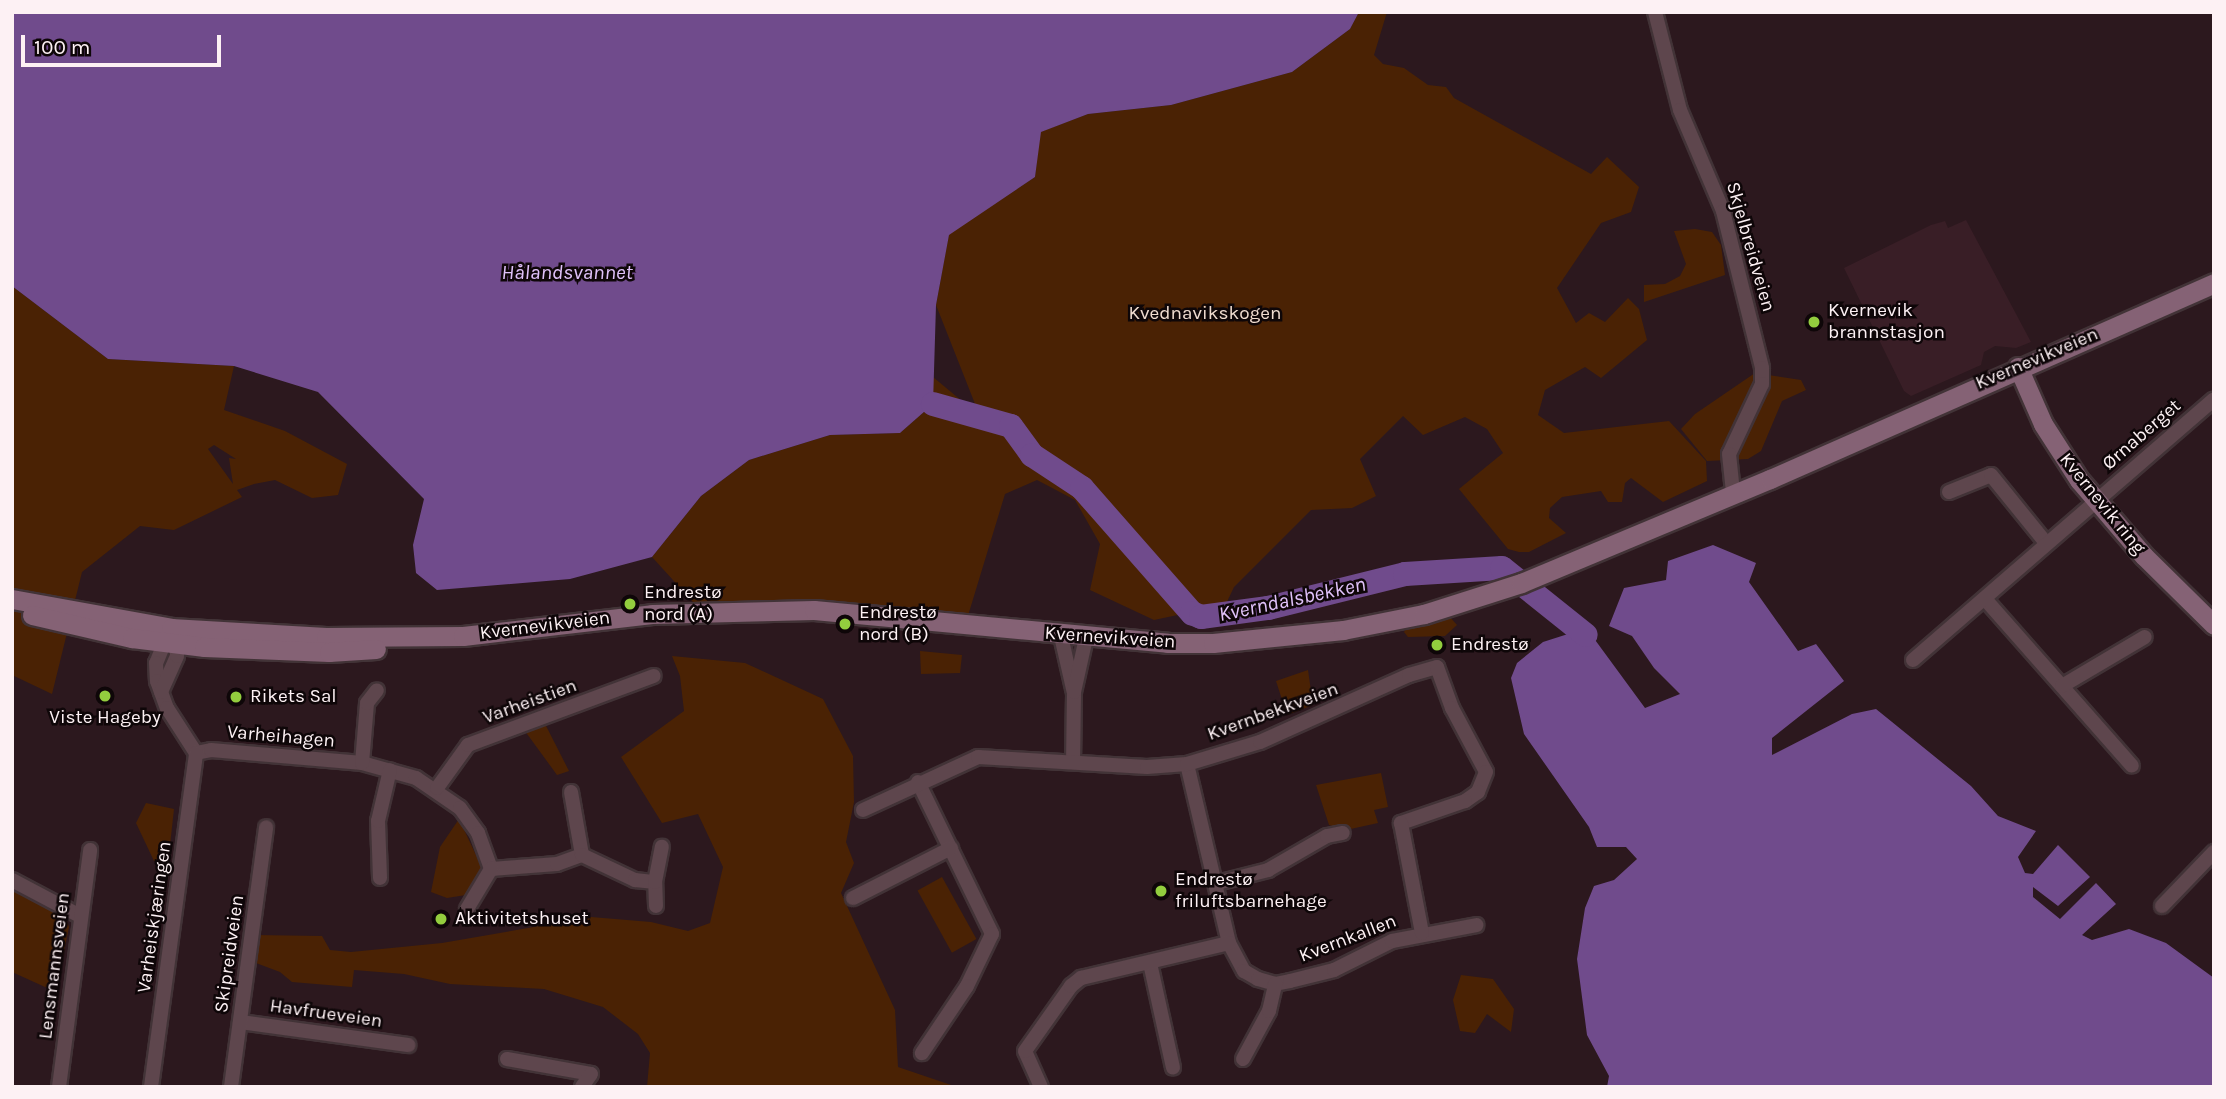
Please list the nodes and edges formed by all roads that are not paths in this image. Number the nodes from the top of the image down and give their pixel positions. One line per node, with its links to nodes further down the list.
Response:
1 (1655, 12): 5 (street, Skjelbreidveien)
2 (2214, 283): 3 (main road, Kvernevikveien)
3 (2018, 367): 5 (main road, Kvernevikveien); 7 (main road, Kvernevik ring)
4 (2214, 399): 7 (street, Ørnaberget)
5 (1733, 492): 16 (main road, Kvernevikveien)
6 (1949, 492): 8 (street)
7 (2095, 500): 8 (street, Ørnaberget); 12 (main road, Kvernevik ring)
8 (2046, 543): 10 (street, Ørnaberget)
9 (12, 599): 15 (main road, Kvernevikveien)
10 (1985, 599): 17 (street, Ørnaberget); 19 (street)
11 (12, 611): 15 (main road, Kvernevikveien)
12 (2213, 623)
13 (1060, 636): 15 (main road, Kvernevikveien); 16 (main road, Kvernevikveien); 21 (street)
14 (2145, 637): 19 (street)
15 (171, 638): 22 (street)
16 (1086, 638): 21 (street)
17 (1913, 660)
18 (654, 676): 29 (street, Varheistien)
19 (2062, 686): 26 (street)
20 (377, 690): 24 (street)
21 (1074, 693): 23 (street)
22 (196, 753): 24 (street, Varheihagen); 61 (street, Varheiskjæringen)
23 (1073, 762): 25 (street, Kvernbekkveien); 28 (street, Kvernbekkveien)
24 (362, 763): 27 (street, Varheihagen)
25 (1187, 764): 43 (street); 50 (street, Kvernbekkveien)
26 (2132, 766)
27 (390, 770): 29 (street, Varheihagen); 40 (street)
28 (918, 782): 31 (street, Kvernbekkveien); 35 (street)
29 (437, 788): 39 (street, Varheihagen)
30 (571, 792): 38 (street)
31 (863, 810)
32 (266, 827): 54 (street, Skipreidveien)
33 (1343, 833): 43 (street)
34 (662, 848): 42 (street)
35 (951, 848): 44 (street); 56 (street)
36 (90, 850): 48 (street, Lensmannsveien)
37 (2214, 852): 46 (street)
38 (582, 855): 39 (street); 42 (street)
39 (491, 869): 47 (street)
40 (380, 878)
41 (12, 880): 48 (street)
42 (655, 883): 45 (street)
43 (1217, 883): 51 (street)
44 (853, 898)
45 (656, 906)
46 (2162, 906)
47 (467, 909)
48 (80, 916): 60 (street, Lensmannsveien)
49 (1477, 925): 50 (street, Kvernkallen)
50 (1422, 933): 53 (street, Kvernkallen)
51 (1229, 943): 52 (street); 53 (street)
52 (1150, 963): 59 (street); 64 (street)
53 (1275, 984): 58 (street)
54 (240, 1022): 55 (street, Havfrueveien); 62 (street, Skipreidveien)
55 (408, 1045)
56 (922, 1054)
57 (508, 1059): 63 (street)
58 (1242, 1059)
59 (1173, 1068)
60 (59, 1087)
61 (151, 1087)
62 (231, 1087)
63 (582, 1087)
64 (1041, 1087)

